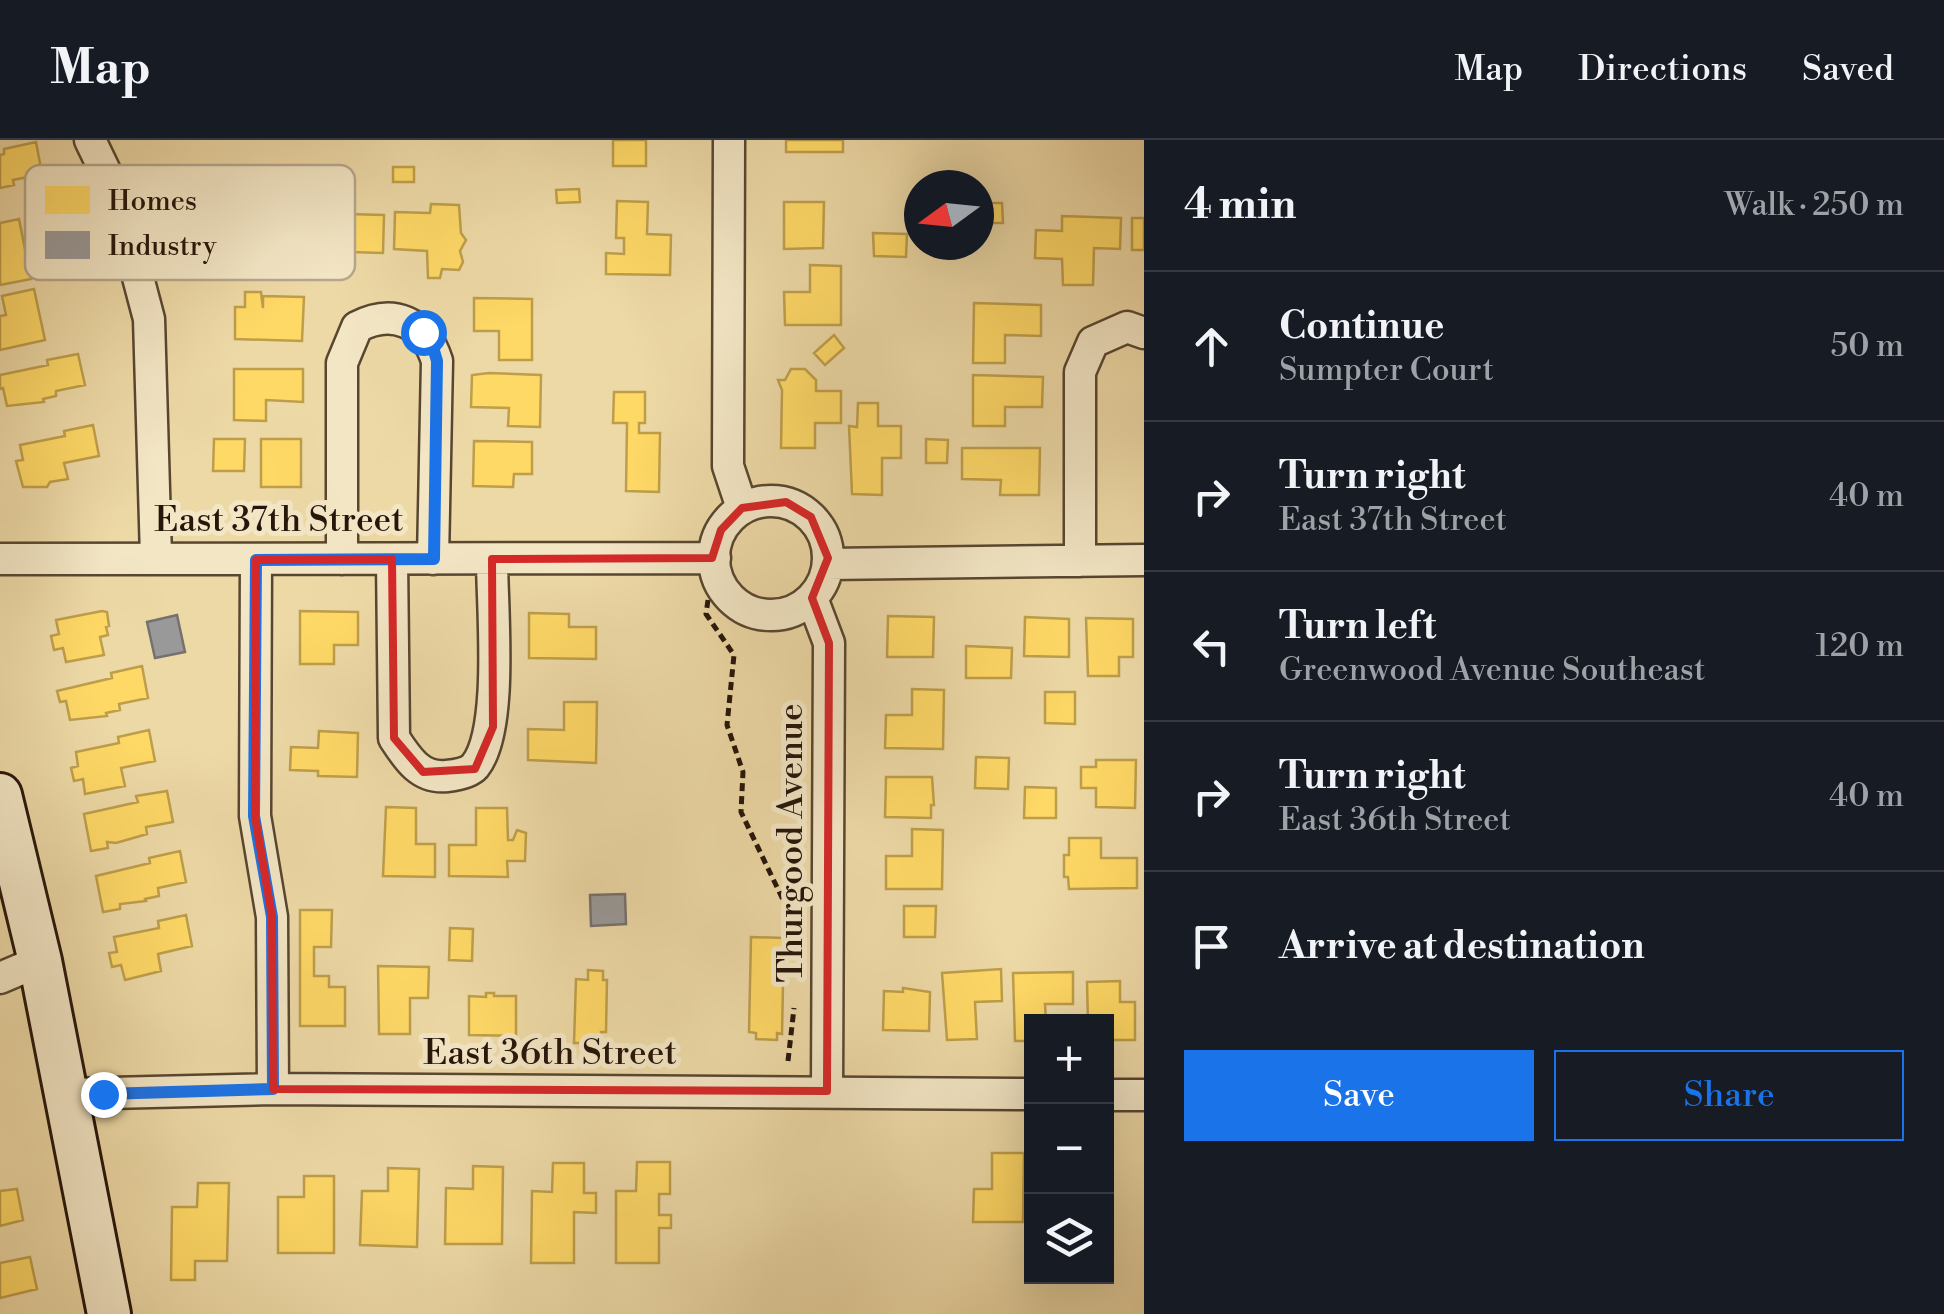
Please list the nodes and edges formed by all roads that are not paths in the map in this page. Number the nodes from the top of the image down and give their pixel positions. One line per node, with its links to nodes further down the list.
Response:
1 (90, 140): 3 (street)
2 (729, 140): 6 (street)
3 (102, 165)
4 (139, 280): 7 (street)
5 (1144, 333): 16 (street)
6 (742, 508): 8 (street); 17 (street)
7 (156, 556): 9 (street, East 37th Street); 13 (street, East 37th Street)
8 (714, 558): 14 (street, East 37th Street); 18 (street)
9 (0, 559)
10 (342, 559): 11 (street, East 37th Street); 12 (street); 13 (street, East 37th Street)
11 (392, 559): 12 (street, East 37th Street); 14 (street)
12 (434, 559): 14 (street, East 37th Street)
13 (256, 560): 22 (street)
14 (492, 560)
15 (1144, 560): 16 (street)
16 (1080, 561): 17 (street)
17 (828, 564): 18 (street)
18 (812, 598): 23 (street, Thurgood Avenue)
19 (0, 795): 20 (street)
20 (40, 960): 21 (street); 24 (street)
21 (0, 978)
22 (273, 1089): 23 (street, East 36th Street); 24 (street, East 36th Street)
23 (827, 1091): 25 (street, East 36th Street)
24 (68, 1094): 28 (street)
25 (1024, 1094)
26 (1114, 1095): 27 (street)
27 (1144, 1095)
28 (109, 1314)

